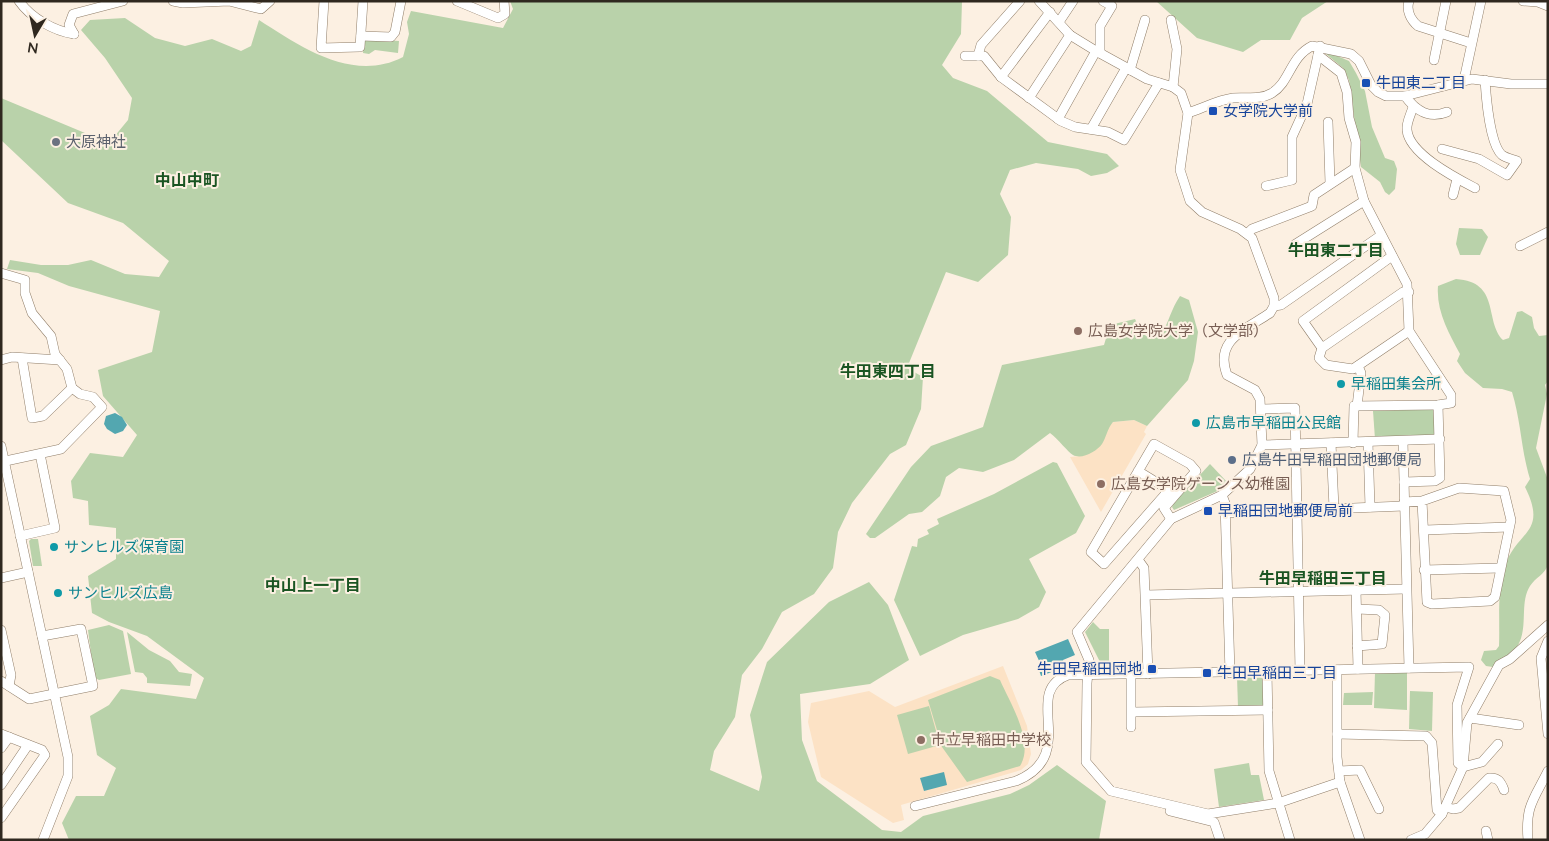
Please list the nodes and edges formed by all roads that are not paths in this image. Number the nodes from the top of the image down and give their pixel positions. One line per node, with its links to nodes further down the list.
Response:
1 (19, 1): 2 (street)
2 (123, 1)
3 (173, 1): 4 (street)
4 (270, 1)
5 (324, 1): 25 (street)
6 (363, 1): 25 (street)
7 (402, 1): 25 (street)
8 (457, 1): 9 (street)
9 (504, 1)
10 (1020, 1): 30 (street)
11 (1040, 1): 19 (street)
12 (1073, 1): 22 (street)
13 (1103, 1): 28 (street)
14 (1409, 1): 23 (street)
15 (1446, 1): 23 (street)
16 (1481, 1): 26 (street)
17 (1522, 1): 18 (street)
18 (1548, 6)
19 (1050, 12): 22 (street); 33 (street)
20 (1145, 20): 32 (street)
21 (1170, 20): 38 (street)
22 (1058, 22): 24 (street)
23 (1439, 33): 26 (street); 31 (street)
24 (1070, 34): 28 (street); 40 (street)
25 (361, 36)
26 (1471, 43): 34 (street)
27 (1319, 51): 39 (street); 43 (street); 48 (street); 51 (street)
28 (1098, 52): 32 (street); 44 (street)
29 (965, 56): 30 (street)
30 (978, 56): 33 (street)
31 (1434, 60)
32 (1128, 69): 36 (street); 46 (street)
33 (1001, 77): 40 (street)
34 (1464, 80): 35 (street); 39 (street)
35 (1485, 80): 37 (street); 47 (street)
36 (1159, 83): 38 (street); 46 (street)
37 (1548, 84)
38 (1173, 88): 43 (street)
39 (1405, 96): 41 (street)
40 (1029, 98): 44 (street)
41 (1414, 108): 42 (street); 49 (street)
42 (1447, 112)
43 (1188, 113): 56 (street)
44 (1058, 119): 46 (street)
45 (1328, 122): 50 (street)
46 (1091, 130)
47 (1442, 149)
48 (1355, 168): 50 (street); 54 (street)
49 (1458, 179): 52 (street); 53 (street)
50 (1330, 183): 56 (street)
51 (1266, 186)
52 (1475, 188)
53 (1453, 195)
54 (1364, 201): 57 (street); 58 (street)
55 (1548, 232): 59 (street)
56 (1248, 233): 63 (street)
57 (1380, 236): 60 (street); 63 (street)
58 (1294, 245)
59 (1520, 246)
60 (1392, 256): 62 (street); 65 (street)
61 (1, 273): 68 (street)
62 (1408, 292): 64 (street); 65 (street)
63 (1274, 306): 73 (street)
64 (1409, 331): 69 (street); 71 (street)
65 (1322, 348): 69 (street)
66 (22, 358): 67 (street); 68 (street); 70 (street)
67 (1, 360)
68 (60, 360): 70 (street)
69 (1358, 366): 72 (street)
70 (72, 388): 82 (street)
71 (1438, 405): 72 (street); 74 (street)
72 (1357, 406): 77 (street)
73 (1262, 409): 79 (street); 80 (street)
74 (1440, 439): 75 (street); 85 (street)
75 (1403, 442): 78 (street); 85 (street)
76 (1331, 443): 77 (street); 79 (street); 90 (street)
77 (1353, 443): 78 (street)
78 (1368, 443): 89 (street)
79 (1296, 444): 80 (street); 91 (street)
80 (1262, 445): 86 (street)
81 (1, 446): 83 (street)
82 (40, 454): 83 (street); 96 (street)
83 (3, 462): 96 (street)
84 (1138, 471): 84 (street); 93 (street)
85 (1404, 482): 88 (street)
86 (1222, 495): 92 (street); 93 (street)
87 (1422, 501): 88 (street); 94 (street); 95 (street)
88 (1404, 504): 89 (street); 102 (street)
89 (1370, 507): 90 (street)
90 (1334, 508): 91 (street)
91 (1297, 509): 92 (street); 104 (street)
92 (1226, 513): 105 (street)
93 (1171, 519): 97 (street)
94 (1509, 526): 95 (street); 98 (street)
95 (1425, 530): 99 (street)
96 (20, 536): 100 (street)
97 (1138, 561): 106 (street); 118 (street)
98 (1500, 568): 99 (street); 99 (street)
99 (1424, 570)
100 (28, 572): 101 (street); 110 (street)
101 (1, 578)
102 (1406, 589): 103 (street); 113 (street)
103 (1356, 590): 104 (street); 107 (street)
104 (1300, 591): 105 (street); 117 (street)
105 (1228, 593): 106 (street); 119 (street)
106 (1146, 595): 121 (street)
107 (1356, 609): 112 (street); 112 (street)
108 (1548, 625): 126 (street)
109 (1, 630): 122 (street)
110 (42, 636): 123 (street); 123 (street)
111 (1548, 641): 130 (street)
112 (1358, 646): 114 (street)
113 (1409, 668): 114 (street); 135 (street)
114 (1358, 669): 115 (street)
115 (1337, 670): 117 (street); 129 (street)
116 (1267, 672): 117 (street); 119 (street); 124 (street)
117 (1300, 672)
118 (1088, 673): 120 (street); 141 (street); 143 (street)
119 (1230, 673): 121 (street)
120 (1132, 674): 121 (street); 125 (street)
121 (1148, 674)
122 (5, 684): 123 (street)
123 (54, 694): 147 (street)
124 (1268, 710): 125 (street); 142 (street)
125 (1132, 712): 128 (street)
126 (1470, 718): 127 (street); 135 (street)
127 (1519, 725)
128 (1131, 727)
129 (1337, 734): 136 (street); 145 (street)
130 (1548, 734)
131 (5, 736): 133 (street); 134 (street)
132 (1498, 744): 135 (street)
133 (28, 745): 139 (street); 146 (street)
134 (1, 748)
135 (1463, 767): 145 (street)
136 (1339, 771): 138 (street); 144 (street)
137 (1548, 771): 152 (street)
138 (1340, 782): 142 (street); 150 (street)
139 (1, 785)
140 (1504, 790): 145 (street)
141 (1152, 800): 142 (street); 148 (street)
142 (1278, 803): 149 (street)
143 (915, 806)
144 (1379, 809)
145 (1443, 811): 151 (street)
146 (1, 818)
147 (43, 840)
148 (1220, 840)
149 (1290, 840)
150 (1360, 840)
151 (1412, 840)
152 (1528, 840)

